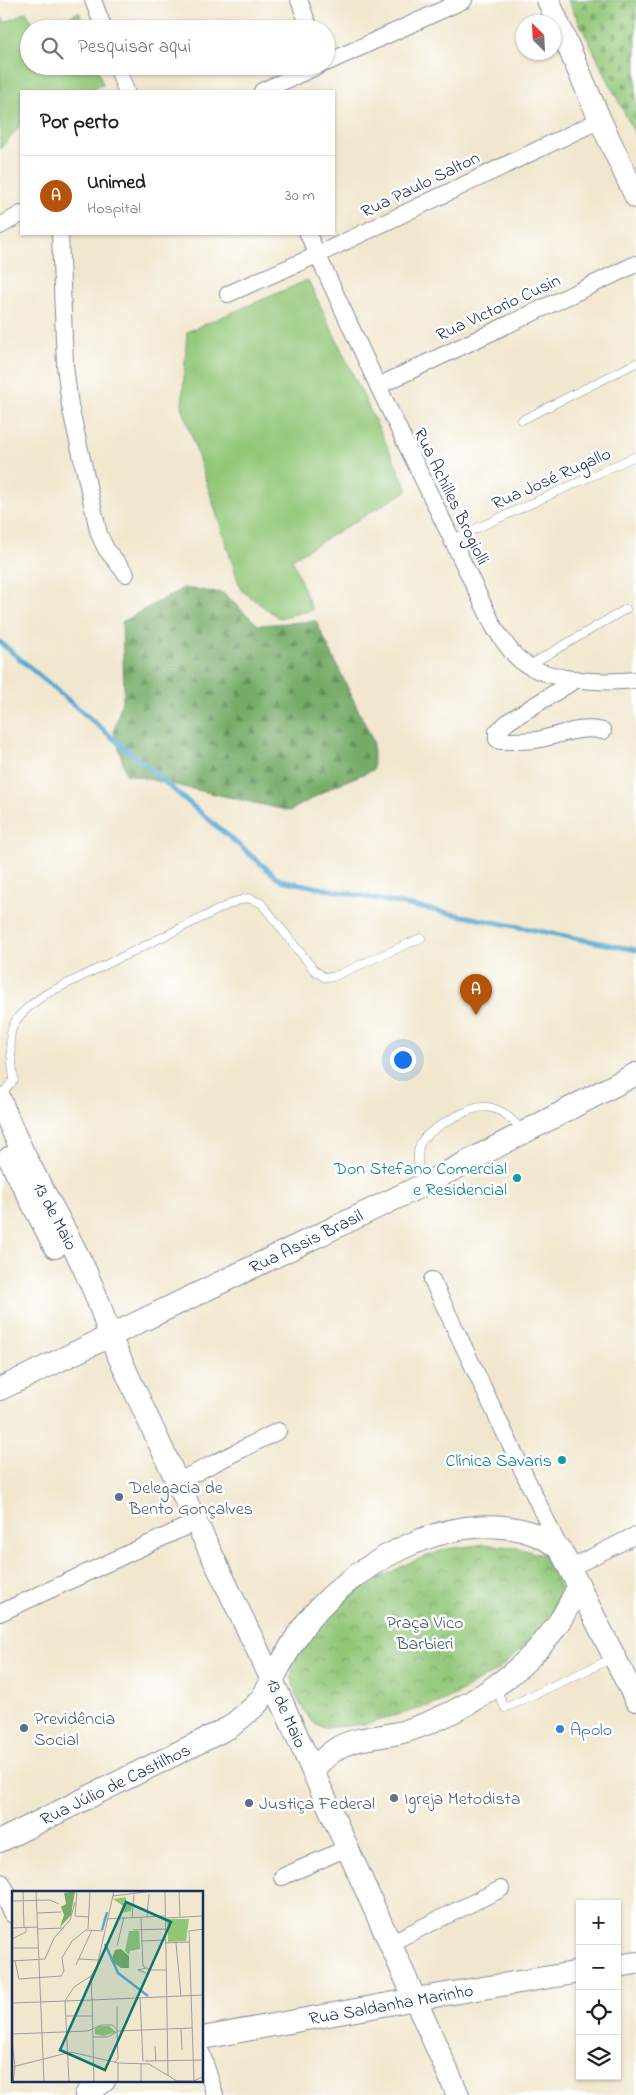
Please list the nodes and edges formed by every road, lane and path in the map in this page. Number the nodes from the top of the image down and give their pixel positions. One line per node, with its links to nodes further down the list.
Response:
1 (93, 0): 5 (street)
2 (299, 0): 6 (street)
3 (464, 0): 7 (street)
4 (548, 0): 12 (main road)
5 (101, 20)
6 (307, 20)
7 (335, 59)
8 (120, 75): 10 (street)
9 (298, 75): 11 (street)
10 (126, 90)
11 (264, 90)
12 (600, 120): 13 (main road); 18 (street, Rua Paulo Salton)
13 (636, 197)
14 (20, 215): 15 (street)
15 (0, 226)
16 (60, 235): 26 (street)
17 (308, 235): 18 (street, Rua Achilles Brogiolli)
18 (317, 255): 20 (street, Rua Paulo Salton); 22 (street, Rua Achilles Brogiolli)
19 (636, 264): 22 (street, Rua VIctorio Cusin)
20 (228, 294)
21 (636, 363): 23 (lane)
22 (378, 386): 25 (street, Rua Achilles Brogiolli)
23 (522, 420)
24 (636, 456): 25 (lane, Rua José Rugallo)
25 (451, 540): 28 (street, Rua Achilles Brogiolli)
26 (126, 574)
27 (626, 609): 28 (lane)
28 (528, 666): 29 (street, Rua Achilles Brogiolli)
29 (577, 679): 30 (street, Rua Achilles Brogiolli); 31 (street)
30 (636, 680)
31 (603, 731)
32 (421, 938): 34 (lane)
33 (636, 1074): 36 (main road, Rua Assis Brasil)
34 (0, 1097): 37 (main road, 13 de Maio)
35 (0, 1120): 37 (main road)
36 (524, 1132): 38 (main road, Rua Assis Brasil); 38 (lane)
37 (9, 1143): 40 (main road, 13 de Maio)
38 (422, 1185): 40 (main road, Rua Assis Brasil)
39 (432, 1280): 46 (street)
40 (109, 1335): 41 (main road, Rua Assis Brasil); 43 (main road, 13 de Maio)
41 (0, 1389)
42 (278, 1431): 43 (street)
43 (177, 1482): 44 (main road, 13 de Maio)
44 (196, 1522): 47 (street); 49 (main road, 13 de Maio)
45 (636, 1535): 46 (street)
46 (570, 1567): 48 (main road); 49 (main road, Rua Júlio de Castilhos); 50 (main road)
47 (0, 1613)
48 (615, 1657): 50 (lane); 51 (main road)
49 (272, 1680): 52 (main road, Rua Júlio de Castilhos); 53 (main road, 13 de Maio)
50 (495, 1687): 54 (main road)
51 (636, 1700)
52 (230, 1727): 53 (main road, Rua Júlio de Castilhos); 55 (main road, Rua Júlio de Castilhos)
53 (292, 1727): 54 (main road, 13 de Maio)
54 (313, 1770): 56 (main road, 13 de Maio)
55 (0, 1841)
56 (347, 1848): 57 (street); 61 (main road, 13 de Maio)
57 (282, 1877)
58 (0, 1885): 60 (main road)
59 (501, 1889): 61 (street)
60 (12, 1908)
61 (390, 1943): 65 (main road, 13 de Maio)
62 (636, 1963): 63 (main road)
63 (621, 1965)
64 (576, 1973): 65 (main road, Rua Saldanha Marinho)
65 (416, 1999): 66 (main road, Rua Saldanha Marinho); 69 (main road, 13 de Maio)
66 (204, 2038)
67 (204, 2060): 68 (street)
68 (215, 2095)
69 (458, 2095)

